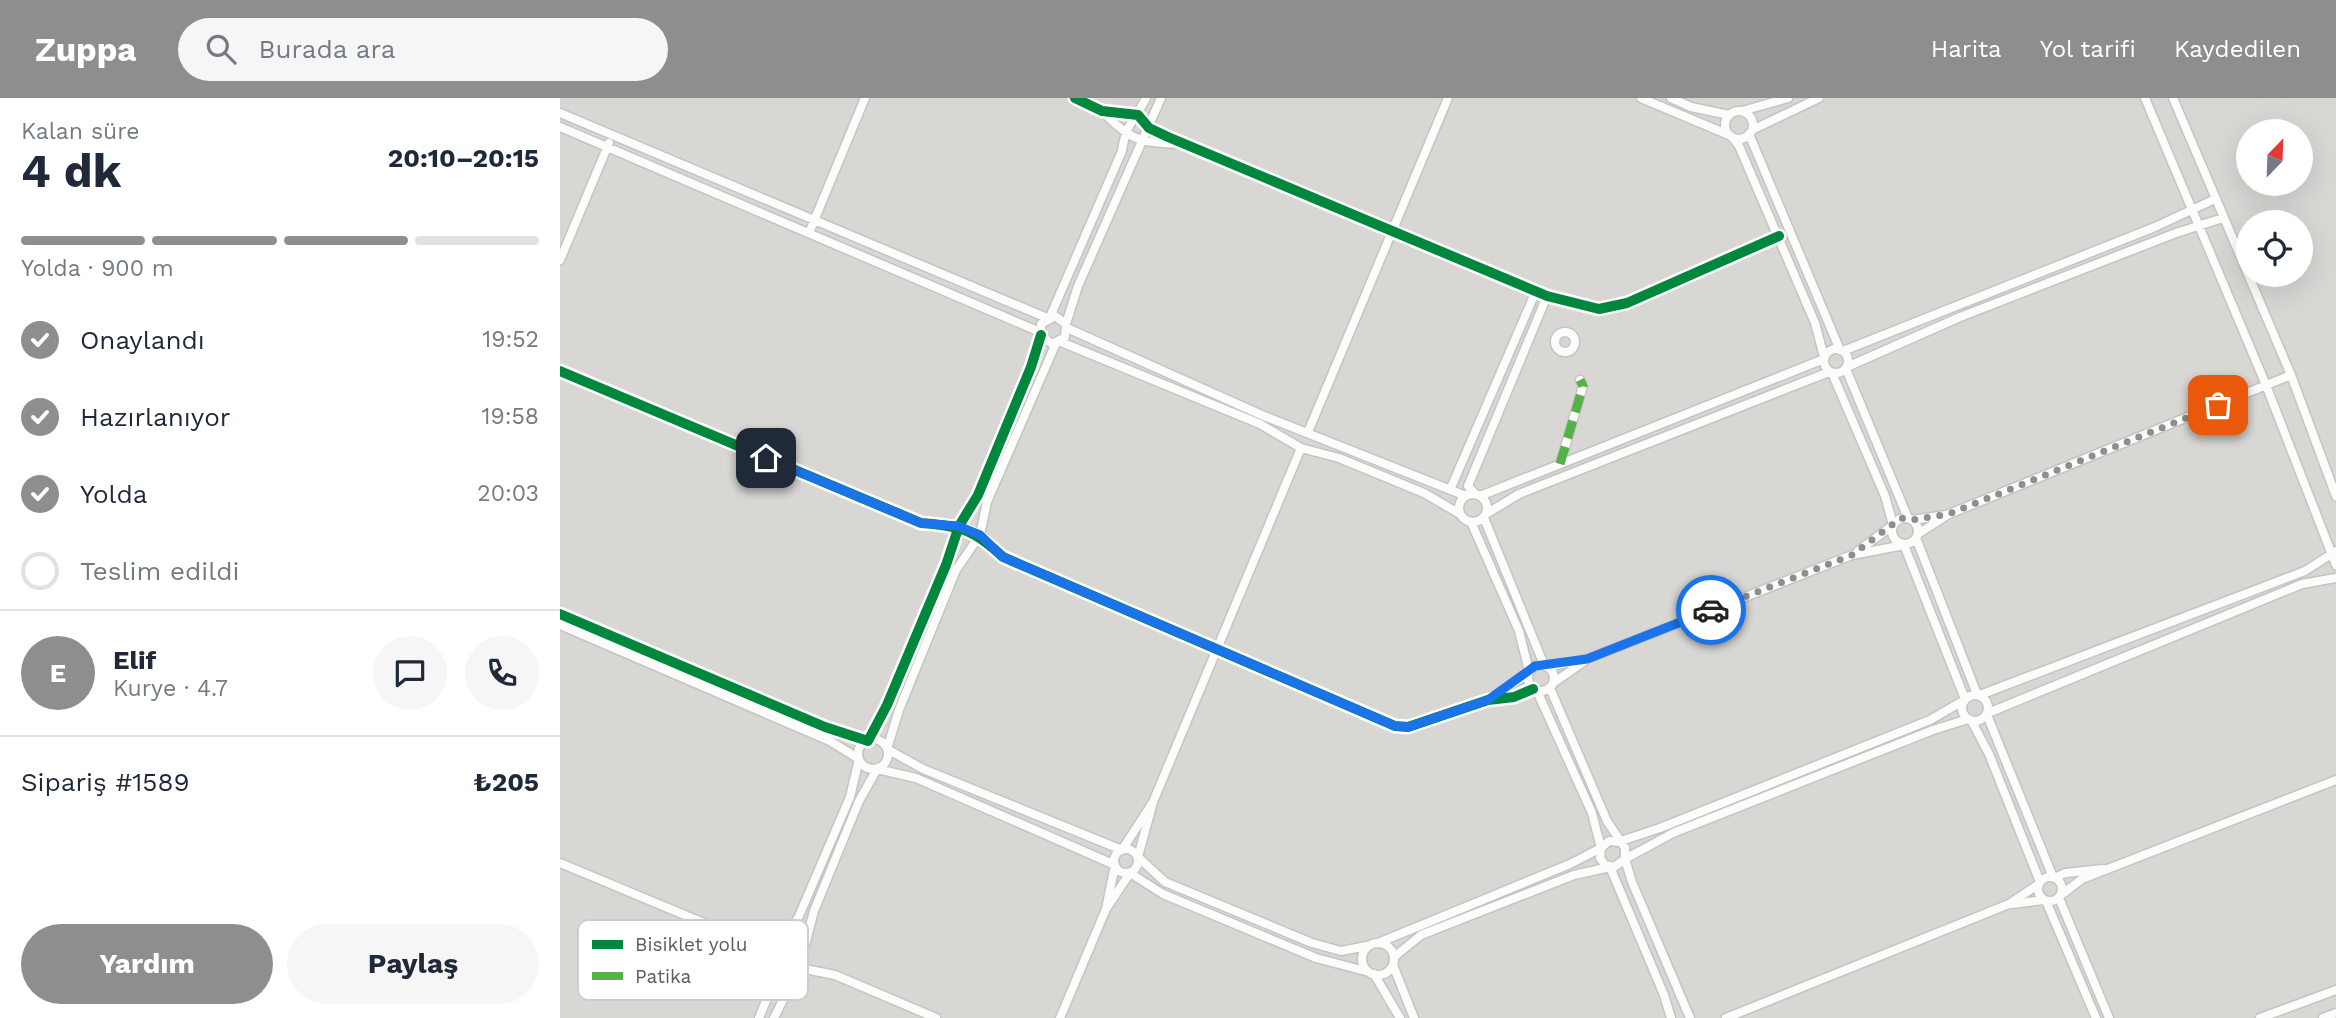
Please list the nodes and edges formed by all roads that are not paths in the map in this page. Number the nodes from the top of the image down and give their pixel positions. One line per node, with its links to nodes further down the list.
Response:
1 (865, 98): 31 (street)
2 (1075, 98): 12 (street)
3 (1146, 98): 16 (street)
4 (1161, 98): 18 (street)
5 (1448, 98): 33 (street)
6 (1641, 98): 22 (street)
7 (1671, 98): 15 (street)
8 (1788, 98): 13 (street)
9 (1819, 98): 19 (street)
10 (2145, 98): 27 (street)
11 (2173, 98): 26 (street)
12 (1102, 111): 16 (street); 20 (street)
13 (1742, 111): 15 (street); 19 (street)
14 (560, 113): 21 (street)
15 (1729, 115): 22 (street)
16 (1138, 116): 18 (street); 20 (street)
17 (560, 127): 25 (street)
18 (1149, 128): 23 (street); 24 (street)
19 (1751, 132): 22 (street); 47 (street)
20 (1124, 134): 23 (street); 28 (street)
21 (612, 135): 25 (street); 31 (street)
22 (1731, 137): 35 (street)
23 (1142, 142): 24 (street); 30 (street)
24 (1185, 144): 33 (street)
25 (608, 147): 34 (street); 36 (street)
26 (2215, 199): 27 (street); 29 (street)
27 (2192, 209): 32 (street); 41 (street)
28 (1095, 215): 30 (street); 42 (street)
29 (2223, 218): 32 (street); 52 (street)
30 (1106, 220): 44 (street)
31 (814, 221): 34 (street); 37 (street)
32 (2200, 228): 43 (street); 54 (street)
33 (1392, 231): 38 (street); 58 (street)
34 (809, 233): 39 (street)
35 (1779, 236): 40 (street); 48 (street)
36 (560, 260)
37 (959, 283): 39 (street); 42 (street)
38 (1536, 291): 40 (street); 61 (street)
39 (955, 294): 45 (street)
40 (1547, 296): 62 (street)
41 (1957, 307): 43 (street); 47 (street)
42 (1048, 317): 44 (street); 45 (street)
43 (1961, 317): 49 (street)
44 (1067, 326): 46 (street); 55 (street)
45 (1040, 334): 46 (street); 70 (street)
46 (1059, 342): 55 (street); 71 (street)
47 (1842, 351): 48 (street); 49 (street)
48 (1824, 358): 51 (street); 56 (street)
49 (1847, 368): 51 (street); 67 (street)
50 (560, 371): 70 (street)
51 (1831, 373): 57 (street); 69 (street)
52 (2291, 375): 54 (street); 63 (street)
53 (1580, 380): 60 (street)
54 (2266, 385): 65 (street); 74 (street)
55 (1210, 397): 58 (street); 59 (street)
56 (1729, 398): 57 (street); 60 (street)
57 (1734, 409): 66 (street)
58 (1308, 432): 61 (street)
59 (1301, 448): 64 (street); 82 (street)
60 (1560, 464): 62 (street)
61 (1450, 490): 62 (street)
62 (1474, 495): 64 (street); 66 (street)
63 (2336, 496)
64 (1460, 514): 68 (street)
65 (1949, 514): 67 (street); 72 (street)
66 (1485, 516): 68 (street); 84 (street)
67 (1910, 519): 69 (street); 72 (street)
68 (1471, 522): 85 (street)
69 (1893, 525): 73 (street); 75 (street)
70 (958, 526): 71 (street); 96 (street)
71 (980, 535): 82 (street); 97 (street)
72 (1917, 536): 73 (street); 89 (street)
73 (1904, 545): 75 (street); 91 (street)
74 (2334, 552): 76 (street); 89 (street)
75 (1852, 555): 83 (street)
76 (2336, 565)
77 (2336, 578): 92 (street)
78 (560, 614): 80 (street)
79 (560, 625): 81 (street)
80 (613, 637): 81 (street); 86 (street)
81 (609, 646): 86 (street)
82 (1216, 650): 90 (street); 105 (street)
83 (1587, 659): 84 (street); 87 (street)
84 (1545, 666): 85 (street); 87 (street)
85 (1529, 673): 88 (street); 90 (street)
86 (710, 683): 96 (street); 99 (street)
87 (1552, 685): 88 (street); 107 (street)
88 (1535, 690): 90 (street); 108 (street)
89 (1978, 695): 91 (street); 92 (street)
90 (1488, 700)
91 (1964, 700): 93 (street); 94 (street)
92 (1987, 714): 93 (street); 117 (street)
93 (1969, 720): 95 (street); 118 (street)
94 (1907, 729): 95 (street); 98 (street)
95 (1911, 738): 100 (street)
96 (868, 741): 97 (street); 99 (street)
97 (887, 749): 101 (street); 109 (street)
98 (1834, 758): 100 (street); 103 (street)
99 (859, 759): 101 (street); 124 (street)
100 (1838, 767): 104 (street)
101 (877, 769): 113 (street); 125 (street)
102 (2336, 780): 115 (street)
103 (1772, 783): 104 (street); 106 (street)
104 (1776, 792): 106 (street)
105 (1153, 802): 109 (street); 110 (street)
106 (1680, 825): 107 (street); 111 (street)
107 (1618, 842): 108 (street); 111 (street)
108 (1601, 848): 114 (street); 126 (street)
109 (1122, 850): 110 (street); 113 (street)
110 (1138, 857): 116 (street); 127 (street)
111 (1625, 859): 114 (street); 142 (street)
112 (560, 863): 123 (street)
113 (1115, 865): 116 (street); 122 (street)
114 (1609, 867): 128 (street); 141 (street)
115 (2110, 868): 117 (street); 119 (street)
116 (1130, 873): 122 (street); 130 (street)
117 (2054, 878): 118 (street); 119 (street)
118 (2039, 883): 120 (street); 121 (street)
119 (2060, 896): 120 (street); 146 (street)
120 (2045, 900): 121 (street); 145 (street)
121 (2009, 904): 144 (street)
122 (1107, 909): 138 (street)
123 (692, 920)
124 (797, 920)
125 (808, 934)
126 (1378, 943): 127 (street); 128 (street)
127 (1367, 946): 130 (street)
128 (1393, 961): 130 (street); 140 (street)
129 (808, 970): 137 (street)
130 (1371, 973): 139 (street)
131 (2336, 990): 147 (street)
132 (766, 1000): 135 (street)
133 (783, 1000): 136 (street)
134 (2336, 1013): 148 (street)
135 (759, 1018)
136 (774, 1018)
137 (936, 1018)
138 (1060, 1018)
139 (1400, 1018)
140 (1413, 1018)
141 (1671, 1018)
142 (1690, 1018)
143 (1719, 1018): 144 (street)
144 (1726, 1018)
145 (2096, 1018)
146 (2109, 1018)
147 (2260, 1018)
148 (2323, 1018)

